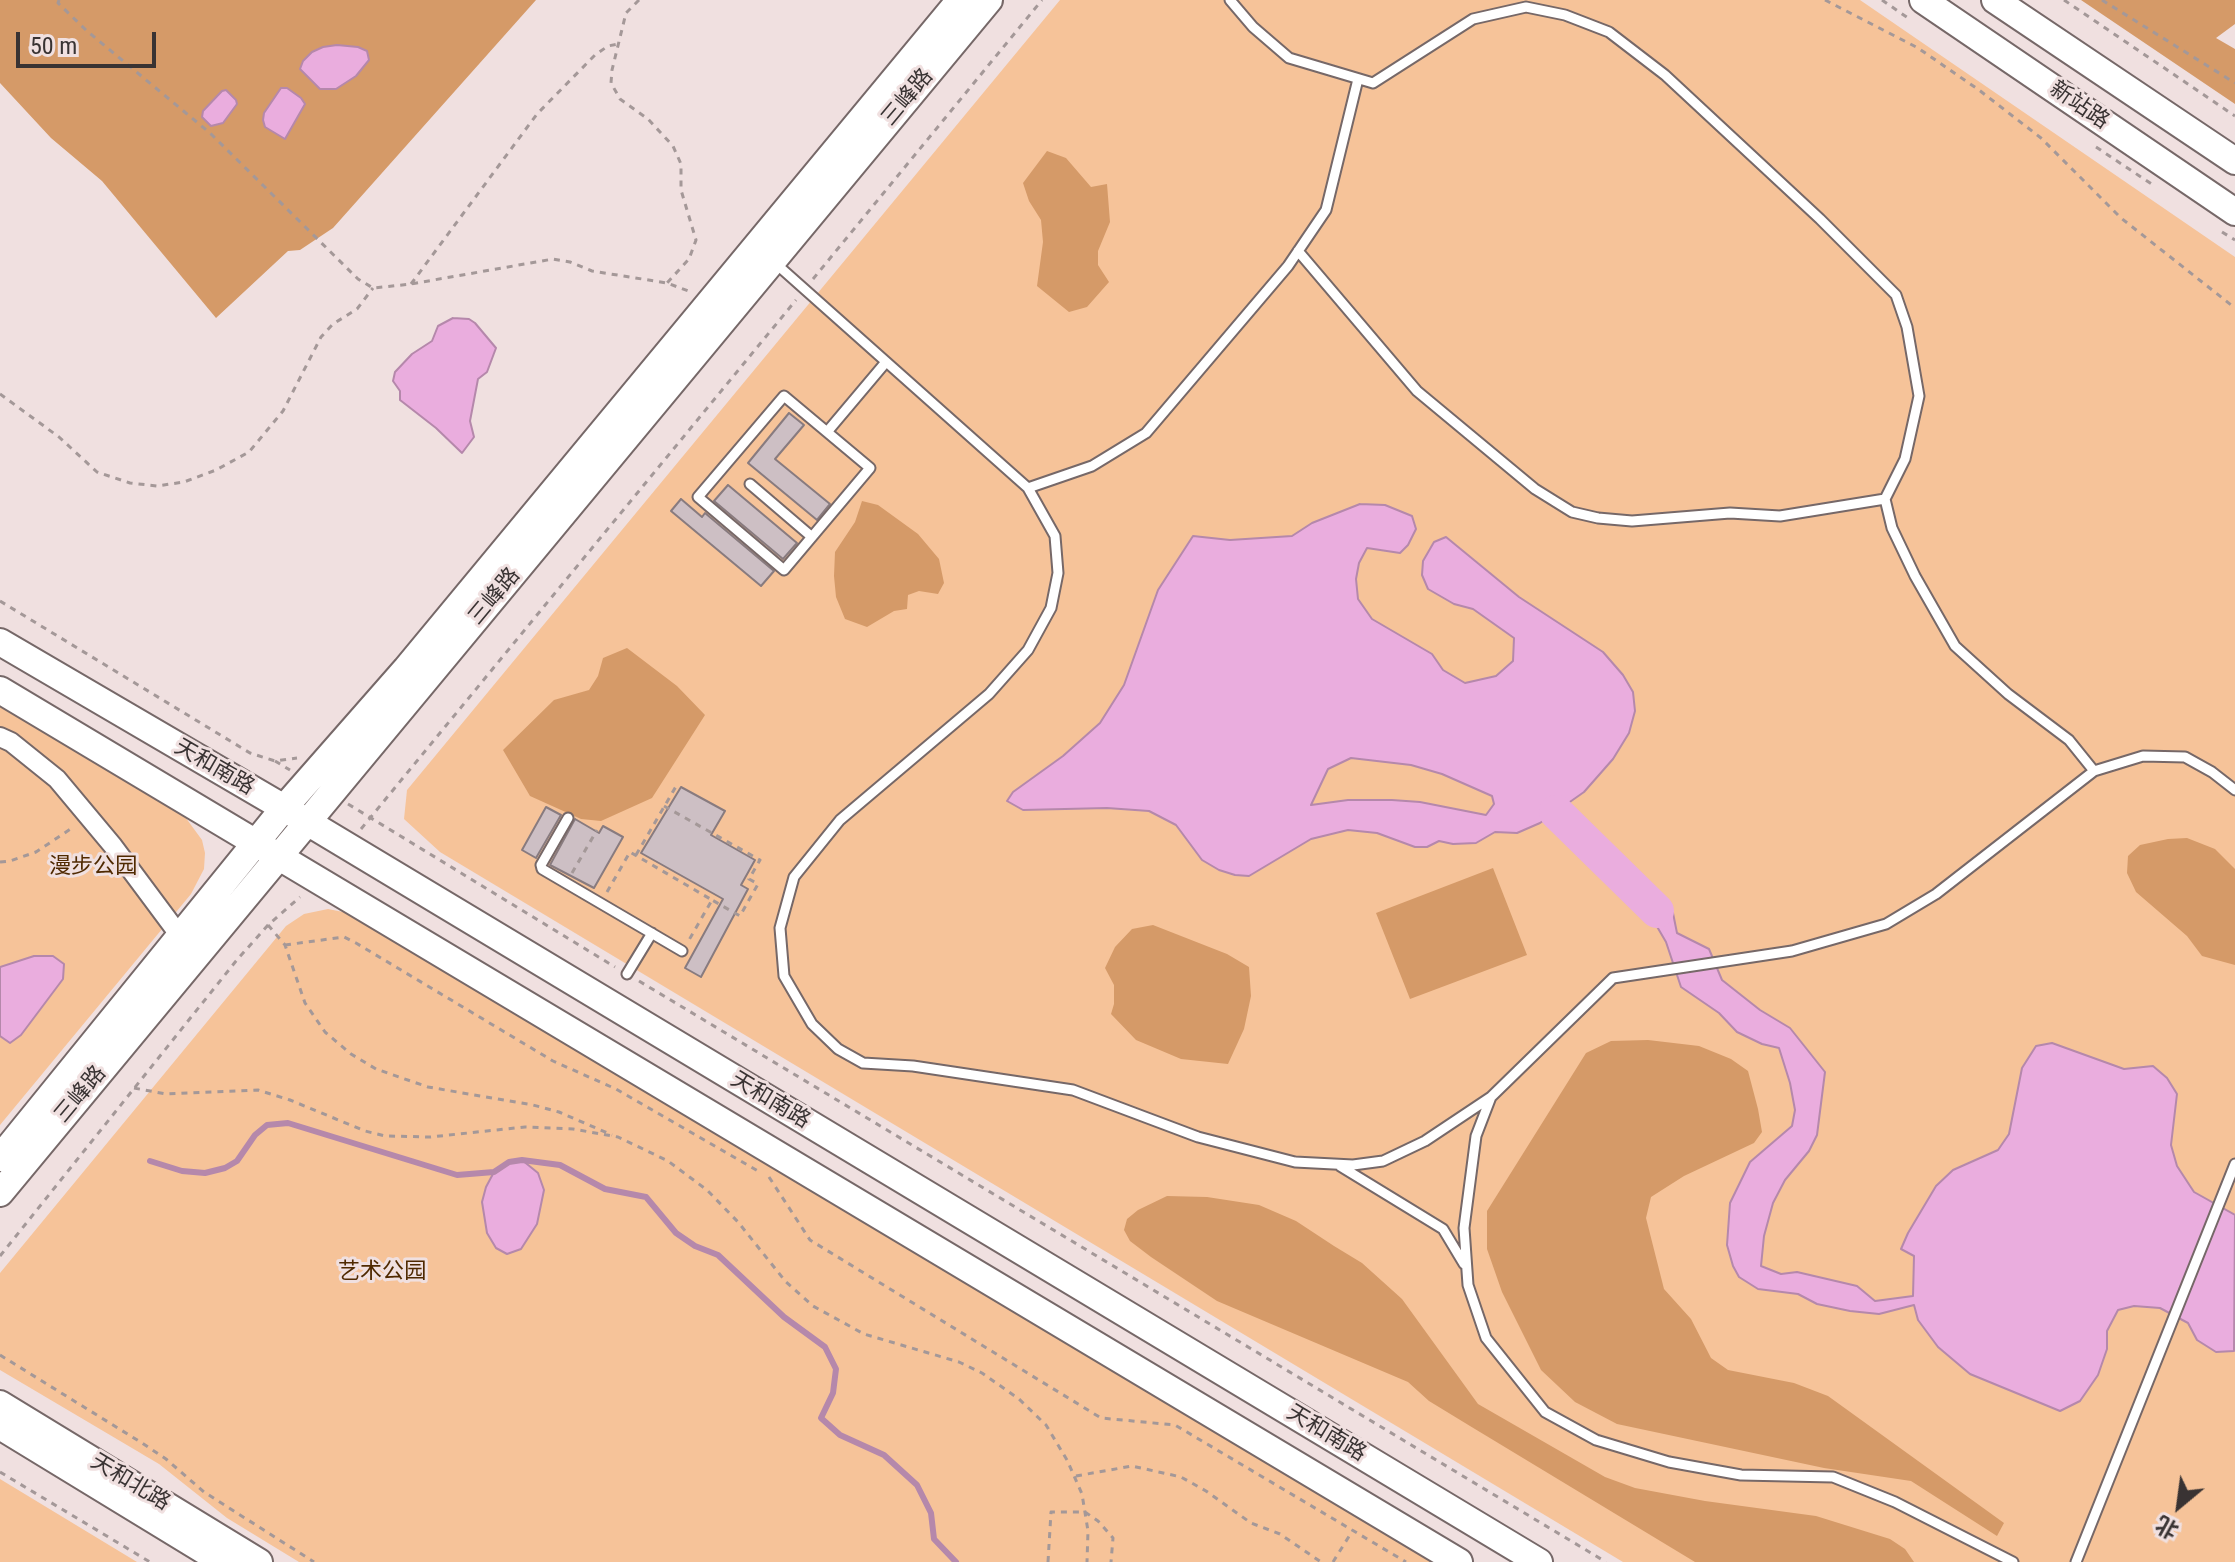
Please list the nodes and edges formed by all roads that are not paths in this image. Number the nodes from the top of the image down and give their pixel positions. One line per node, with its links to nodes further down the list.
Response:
1 (960, 0): 10 (street, 三峰路)
2 (989, 0): 10 (street, 三峰路)
3 (1230, 0): 6 (lane)
4 (1923, 0): 8 (street, 新站路)
5 (1995, 0): 7 (street, 新站路)
6 (1358, 79): 9 (lane); 15 (lane)
7 (2235, 161)
8 (2235, 212)
9 (1298, 251): 14 (lane); 15 (lane)
10 (764, 254): 11 (lane); 22 (street, 三峰路); 24 (street, 三峰路)
11 (886, 362): 12 (lane); 14 (lane)
12 (827, 432): 16 (lane); 16 (lane)
13 (750, 484): 16 (lane)
14 (1028, 488): 33 (lane)
15 (1885, 499): 20 (lane)
16 (812, 537)
17 (0, 642): 22 (street, 天和南路)
18 (0, 690): 25 (street, 天和南路)
19 (0, 737): 28 (street)
20 (2094, 771): 21 (lane); 31 (lane)
21 (2235, 790)
22 (284, 808): 24 (street, 天和南路); 25 (street, 三峰路)
23 (568, 818): 27 (lane)
24 (308, 824): 26 (street, 三峰路); 42 (street, 天和南路)
25 (255, 843): 26 (street, 天和南路); 28 (street, 三峰路)
26 (281, 856): 35 (street, 三峰路); 41 (street, 天和南路)
27 (652, 933): 29 (lane); 30 (lane)
28 (180, 936): 32 (street, 三峰路)
29 (682, 951)
30 (627, 974)
31 (1491, 1097): 33 (lane); 36 (lane)
32 (0, 1158)
33 (1337, 1164): 36 (lane)
34 (2235, 1164): 44 (lane)
35 (0, 1193)
36 (1467, 1268): 43 (lane)
37 (0, 1404): 40 (street, 天和北路)
38 (0, 1426): 39 (street, 天和北路)
39 (223, 1562)
40 (259, 1562)
41 (1459, 1562)
42 (1539, 1562)
43 (2013, 1562)
44 (2076, 1562)

